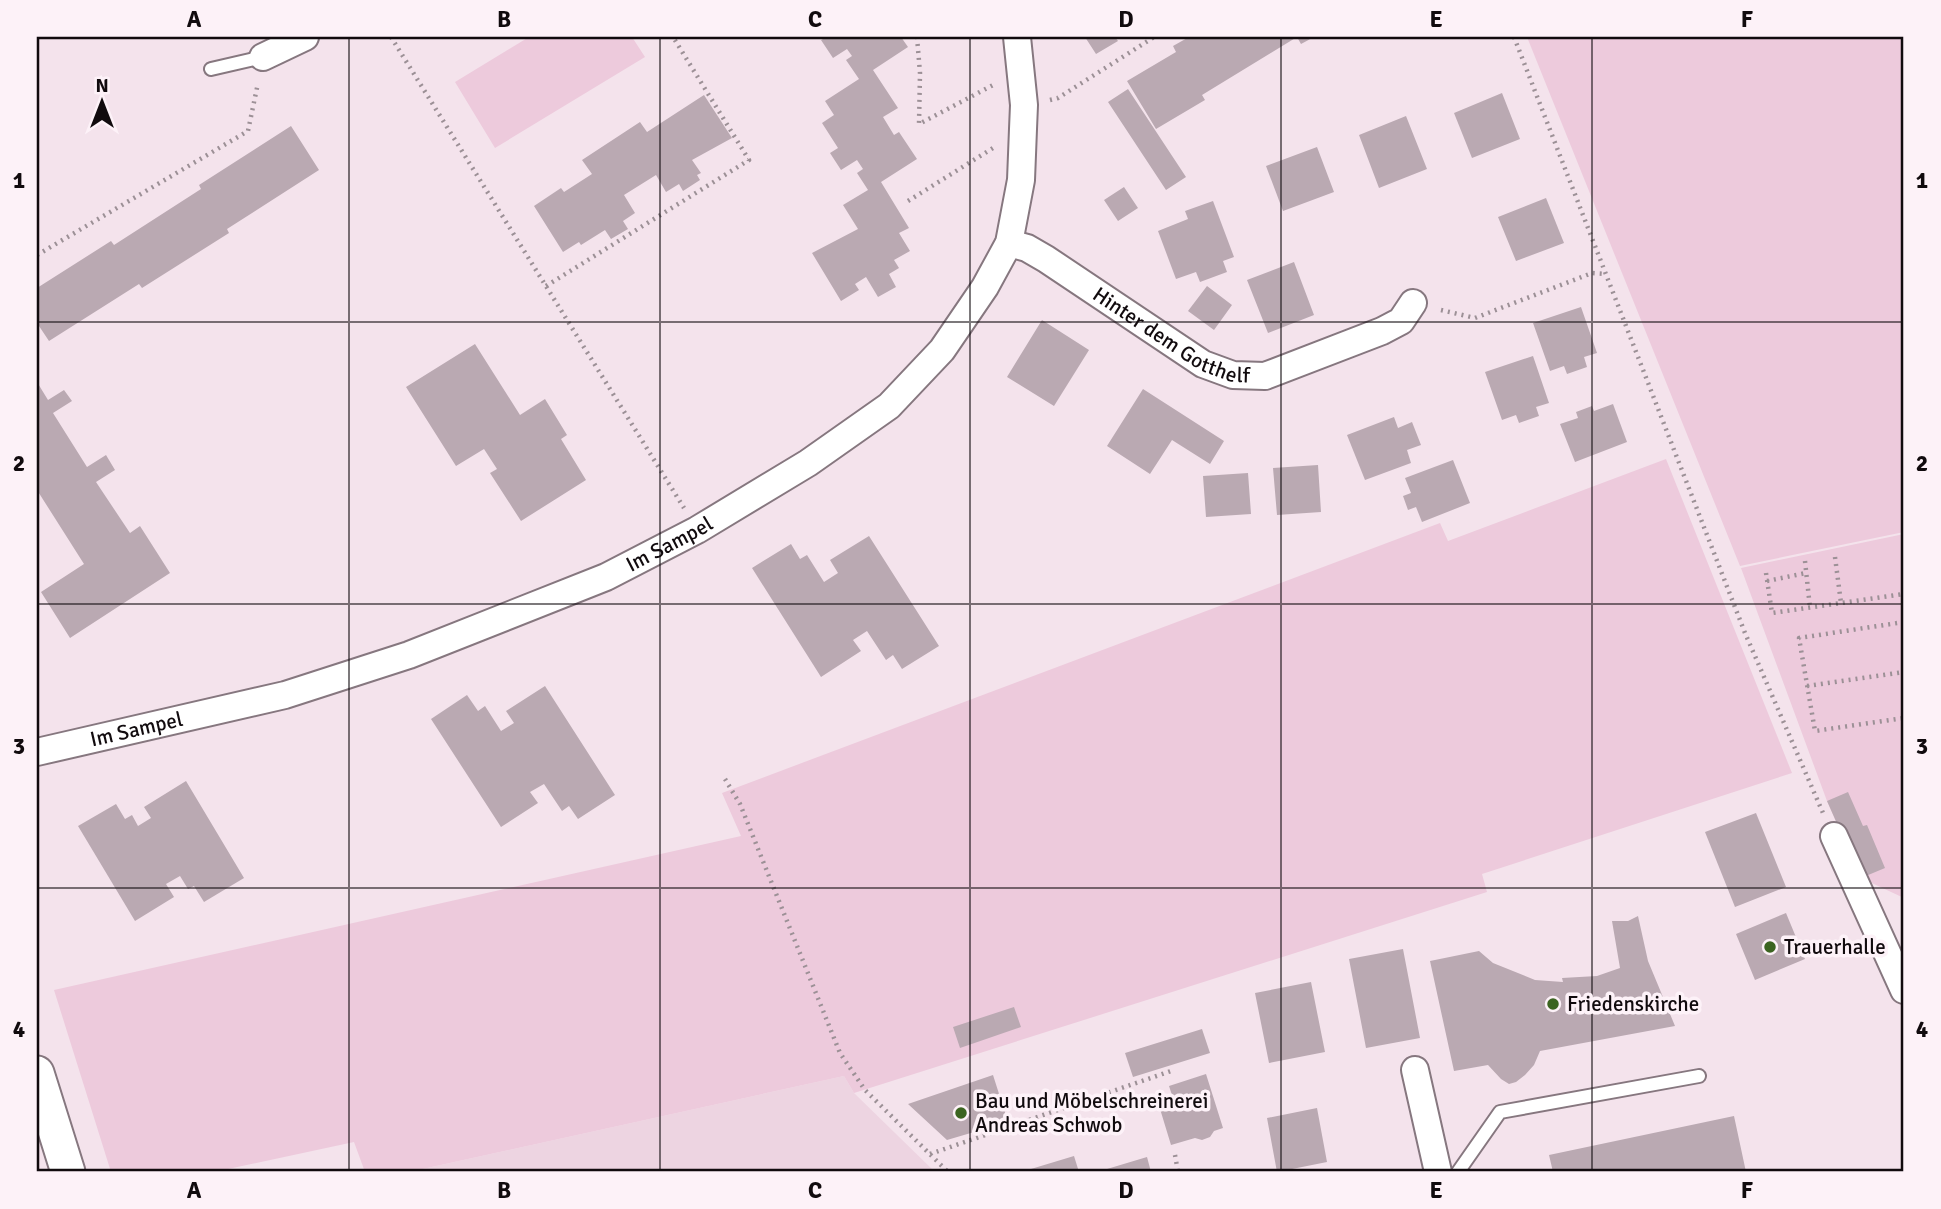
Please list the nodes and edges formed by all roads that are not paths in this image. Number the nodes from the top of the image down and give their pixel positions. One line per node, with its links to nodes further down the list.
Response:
1 (304, 37): 3 (street)
2 (1017, 37): 5 (street, Im Sampel)
3 (263, 57): 4 (lane)
4 (211, 69)
5 (1009, 243): 6 (street, Hinter dem Gotthelf); 7 (street, Im Sampel)
6 (1413, 303)
7 (37, 752)
8 (1833, 836): 9 (street)
9 (1904, 990)
10 (1415, 1070): 14 (street)
11 (37, 1073): 13 (street)
12 (1699, 1076): 15 (lane)
13 (68, 1172)
14 (1438, 1172)
15 (1458, 1172)

